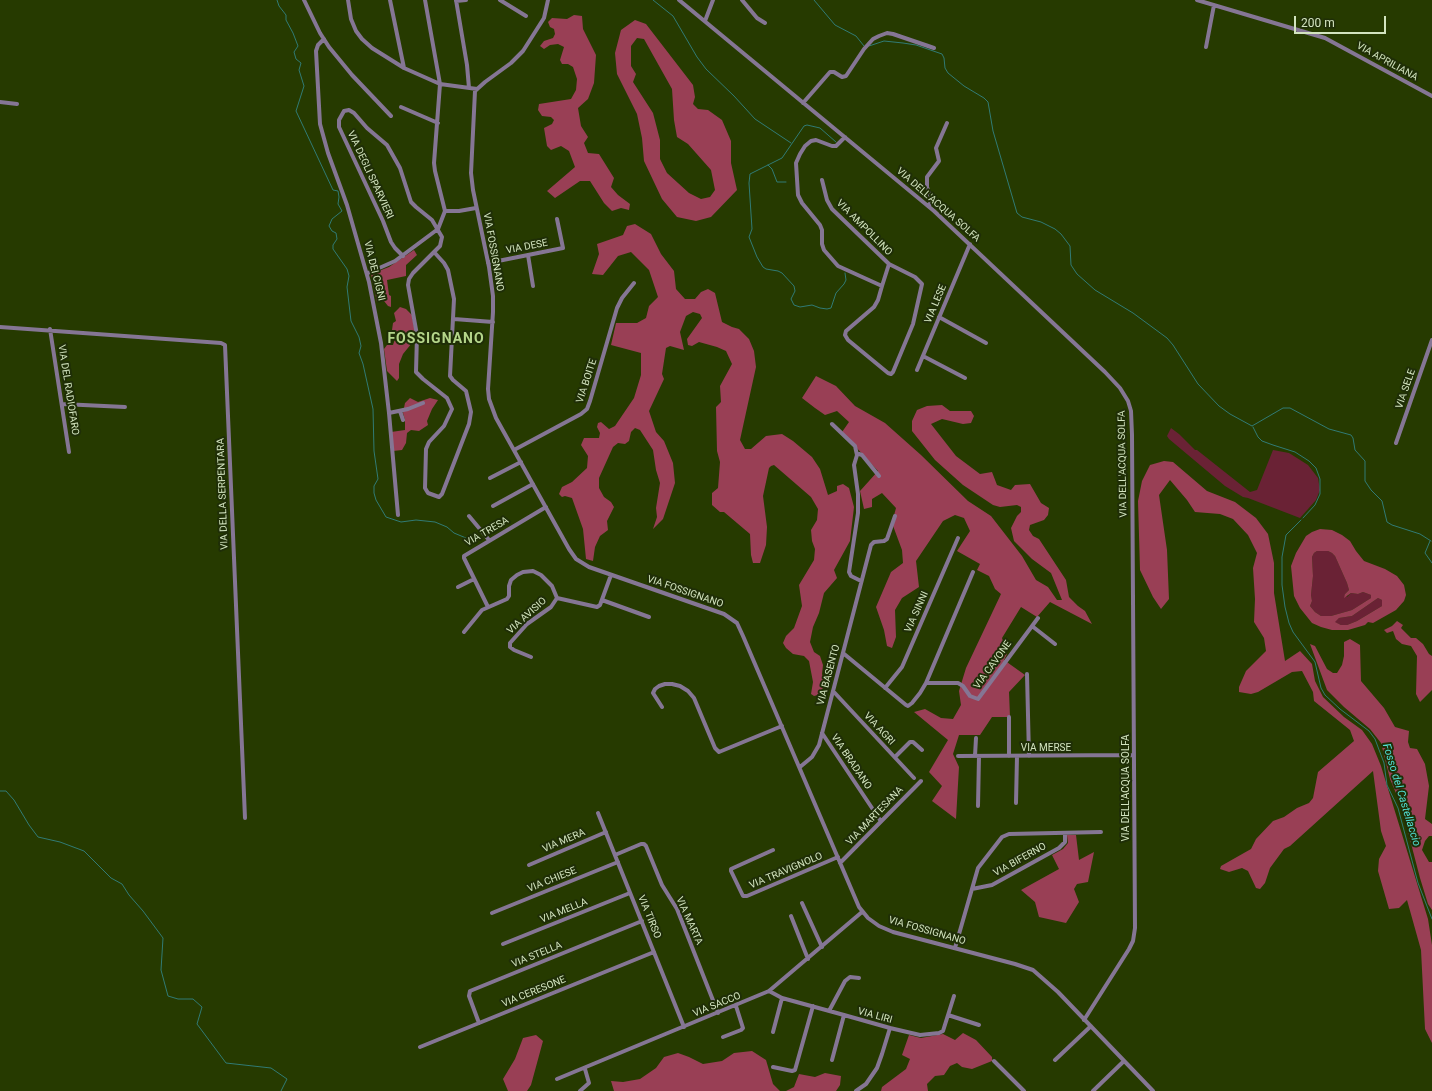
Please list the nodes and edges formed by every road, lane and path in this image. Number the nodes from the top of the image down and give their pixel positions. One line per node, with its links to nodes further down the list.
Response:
1 (304, 0): 17 (street)
2 (348, 0): 20 (street)
3 (390, 0): 20 (street)
4 (425, 0): 21 (street)
5 (466, 0): 12 (street)
6 (500, 0): 14 (street)
7 (548, 0): 23 (street)
8 (679, 0): 15 (street, VIA DELL'ACQUA SOLFA)
9 (713, 0): 15 (street)
10 (742, 0): 16 (street)
11 (1197, 0): 13 (street, VIA APRILIANA)
12 (456, 1): 22 (street)
13 (1214, 5): 18 (street); 24 (street, VIA APRILIANA)
14 (526, 16)
15 (705, 22): 26 (street, VIA DELL'ACQUA SOLFA)
16 (765, 23)
17 (324, 39): 29 (street); 45 (street, VIA DEI CIGNI)
18 (1206, 47)
19 (934, 48): 26 (street)
20 (404, 68): 21 (street)
21 (440, 84): 22 (street); 30 (street)
22 (469, 88): 23 (street)
23 (477, 89): 35 (street, VIA FOSSIGNANO)
24 (1432, 96)
25 (0, 102): 27 (street)
26 (803, 103): 32 (street, VIA DELL'ACQUA SOLFA)
27 (17, 104)
28 (401, 108): 30 (street)
29 (391, 116)
30 (438, 123): 36 (street)
31 (947, 123): 34 (street)
32 (845, 138): 34 (street, VIA DELL'ACQUA SOLFA); 48 (street)
33 (822, 180): 44 (street, VIA AMPOLLINO)
34 (929, 206): 39 (street, VIA DELL'ACQUA SOLFA)
35 (476, 208): 36 (street); 43 (street, VIA FOSSIGNANO)
36 (445, 211): 38 (street)
37 (557, 219): 41 (street, VIA DESE)
38 (438, 229): 40 (street); 42 (street); 42 (street, VIA DEGLI SPARVIERI)
39 (970, 244): 49 (street, VIA LESE); 106 (street, VIA DELL'ACQUA SOLFA)
40 (434, 252): 50 (street); 50 (street)
41 (528, 255): 43 (street, VIA DESE); 47 (street)
42 (403, 256): 45 (street)
43 (488, 263): 51 (street, VIA FOSSIGNANO)
44 (889, 264): 48 (street, VIA AMPOLLINO); 48 (street, VIA AMPOLLINO)
45 (368, 273): 63 (street, VIA DEI CIGNI)
46 (634, 283): 67 (street, VIA BOITE)
47 (533, 286)
48 (882, 286)
49 (939, 317): 55 (street); 56 (street, VIA LESE)
50 (454, 319): 51 (street)
51 (493, 322): 67 (street, VIA FOSSIGNANO)
52 (0, 327): 53 (street)
53 (50, 329): 60 (street, VIA DEL RADIOFARO); 119 (street, VIA DELLA SERPENTARA)
54 (1432, 340): 66 (street, VIA SELE)
55 (986, 343)
56 (923, 356): 57 (street, VIA LESE); 58 (street)
57 (917, 370)
58 (965, 378)
59 (423, 402): 62 (street)
60 (62, 404): 61 (street); 68 (street, VIA DEL RADIOFARO)
61 (125, 407)
62 (400, 411): 63 (street); 64 (street)
63 (389, 413): 76 (street, VIA DEI CIGNI)
64 (404, 420)
65 (832, 424): 69 (street)
66 (1396, 443)
67 (514, 450): 70 (street, VIA FOSSIGNANO)
68 (69, 452)
69 (857, 455): 71 (street); 84 (street)
70 (521, 462): 72 (street); 73 (street, VIA FOSSIGNANO)
71 (880, 476)
72 (490, 478)
73 (533, 484): 74 (street); 75 (street, VIA FOSSIGNANO)
74 (493, 506)
75 (546, 507): 80 (street, VIA TRESA); 82 (street, VIA FOSSIGNANO)
76 (398, 515)
77 (469, 516): 80 (street)
78 (895, 516): 84 (street, VIA BASENTO)
79 (958, 538): 98 (street, VIA SINNI)
80 (489, 540): 83 (street, VIA TRESA)
81 (973, 572): 97 (street)
82 (611, 575): 87 (street); 102 (street, VIA FOSSIGNANO)
83 (474, 578): 85 (street); 88 (street, VIA TRESA)
84 (861, 581): 94 (street, VIA BASENTO)
85 (458, 587)
86 (557, 598): 87 (street, VIA AVISIO); 88 (street, VIA AVISIO); 95 (street, VIA AVISIO)
87 (602, 600): 89 (street)
88 (488, 607): 92 (street, VIA AVISIO)
89 (649, 617)
90 (1038, 618): 91 (street, VIA CAVONE)
91 (1032, 626): 93 (street); 97 (street, VIA CAVONE)
92 (464, 632)
93 (1056, 644)
94 (843, 653): 98 (street); 99 (street, VIA BASENTO)
95 (531, 657)
96 (1027, 674): 111 (street)
97 (926, 683): 98 (street)
98 (885, 688)
99 (833, 691): 103 (street, VIA BASENTO); 112 (street, VIA AGRI)
100 (662, 707): 102 (street)
101 (1009, 717): 109 (street)
102 (782, 726): 113 (street, VIA FOSSIGNANO)
103 (822, 733): 113 (street, VIA BASENTO); 120 (street, VIA BRADANO)
104 (976, 738): 108 (street)
105 (922, 750): 112 (street)
106 (1134, 755): 111 (street, VIA MERSE); 152 (street, VIA DELL'ACQUA SOLFA)
107 (958, 756): 108 (street, VIA MERSE)
108 (977, 756): 109 (street, VIA MERSE); 117 (street)
109 (1009, 756): 110 (street, VIA MERSE)
110 (1017, 756): 111 (street, VIA MERSE); 116 (street)
111 (1029, 756)
112 (895, 757): 114 (street, VIA AGRI)
113 (800, 767): 126 (street, VIA FOSSIGNANO)
114 (914, 778)
115 (920, 781): 128 (street, VIA MARTESANA)
116 (1016, 803)
117 (978, 806)
118 (598, 813): 121 (street, VIA TIRSO)
119 (245, 818)
120 (880, 820)
121 (606, 832): 125 (street, VIA TIRSO); 129 (street, VIA MERA)
122 (1101, 832): 123 (street, VIA BIFERNO)
123 (1065, 833): 130 (street, VIA BIFERNO); 130 (street, VIA BIFERNO)
124 (773, 850): 126 (street, VIA TRAVIGNOLO)
125 (615, 855): 127 (street, VIA TIRSO); 149 (street, VIA MARTA)
126 (838, 857): 128 (street, VIA FOSSIGNANO)
127 (618, 862): 131 (street, VIA TIRSO); 134 (street, VIA CHIESE)
128 (840, 863): 133 (street, VIA FOSSIGNANO)
129 (529, 865)
130 (972, 889): 139 (street, VIA BIFERNO)
131 (630, 893): 136 (street, VIA TIRSO); 137 (street, VIA MELLA)
132 (802, 903): 138 (street)
133 (862, 912): 138 (street, VIA SACCO); 139 (street, VIA FOSSIGNANO)
134 (492, 913)
135 (791, 916): 141 (street)
136 (642, 921): 140 (street, VIA TIRSO); 153 (street, VIA STELLA)
137 (503, 944)
138 (822, 947): 141 (street, VIA SACCO)
139 (955, 948): 152 (street, VIA FOSSIGNANO)
140 (654, 952): 153 (street, VIA CERESONE); 156 (street, VIA TIRSO)
141 (808, 959): 143 (street, VIA SACCO)
142 (859, 978): 148 (street)
143 (769, 991): 145 (street, VIA LIRI); 146 (street, VIA SACCO)
144 (954, 996): 151 (street, VIA LIRI)
145 (782, 998): 147 (street, VIA LIRI); 158 (street)
146 (736, 1006): 149 (street, VIA SACCO); 159 (street)
147 (813, 1006): 148 (street, VIA LIRI); 165 (street)
148 (829, 1011): 150 (street, VIA LIRI)
149 (718, 1013): 156 (street, VIA SACCO)
150 (844, 1015): 157 (street, VIA LIRI); 161 (street)
151 (948, 1015): 154 (street); 157 (street, VIA LIRI)
152 (1084, 1020): 155 (street, VIA FOSSIGNANO)
153 (479, 1023): 160 (street, VIA CERESONE)
154 (978, 1025)
155 (1091, 1026): 162 (street); 163 (street, VIA FOSSIGNANO)
156 (684, 1027): 166 (street, VIA SACCO)
157 (890, 1028): 169 (street)
158 (773, 1032)
159 (723, 1037)
160 (420, 1047)
161 (832, 1060)
162 (1055, 1060)
163 (1124, 1060): 171 (street); 172 (street, VIA FOSSIGNANO)
164 (994, 1061): 170 (street)
165 (773, 1067)
166 (585, 1069): 167 (street, VIA SACCO); 168 (street)
167 (557, 1080)
168 (580, 1091)
169 (856, 1091)
170 (1024, 1091)
171 (1093, 1091)
172 (1153, 1091)

